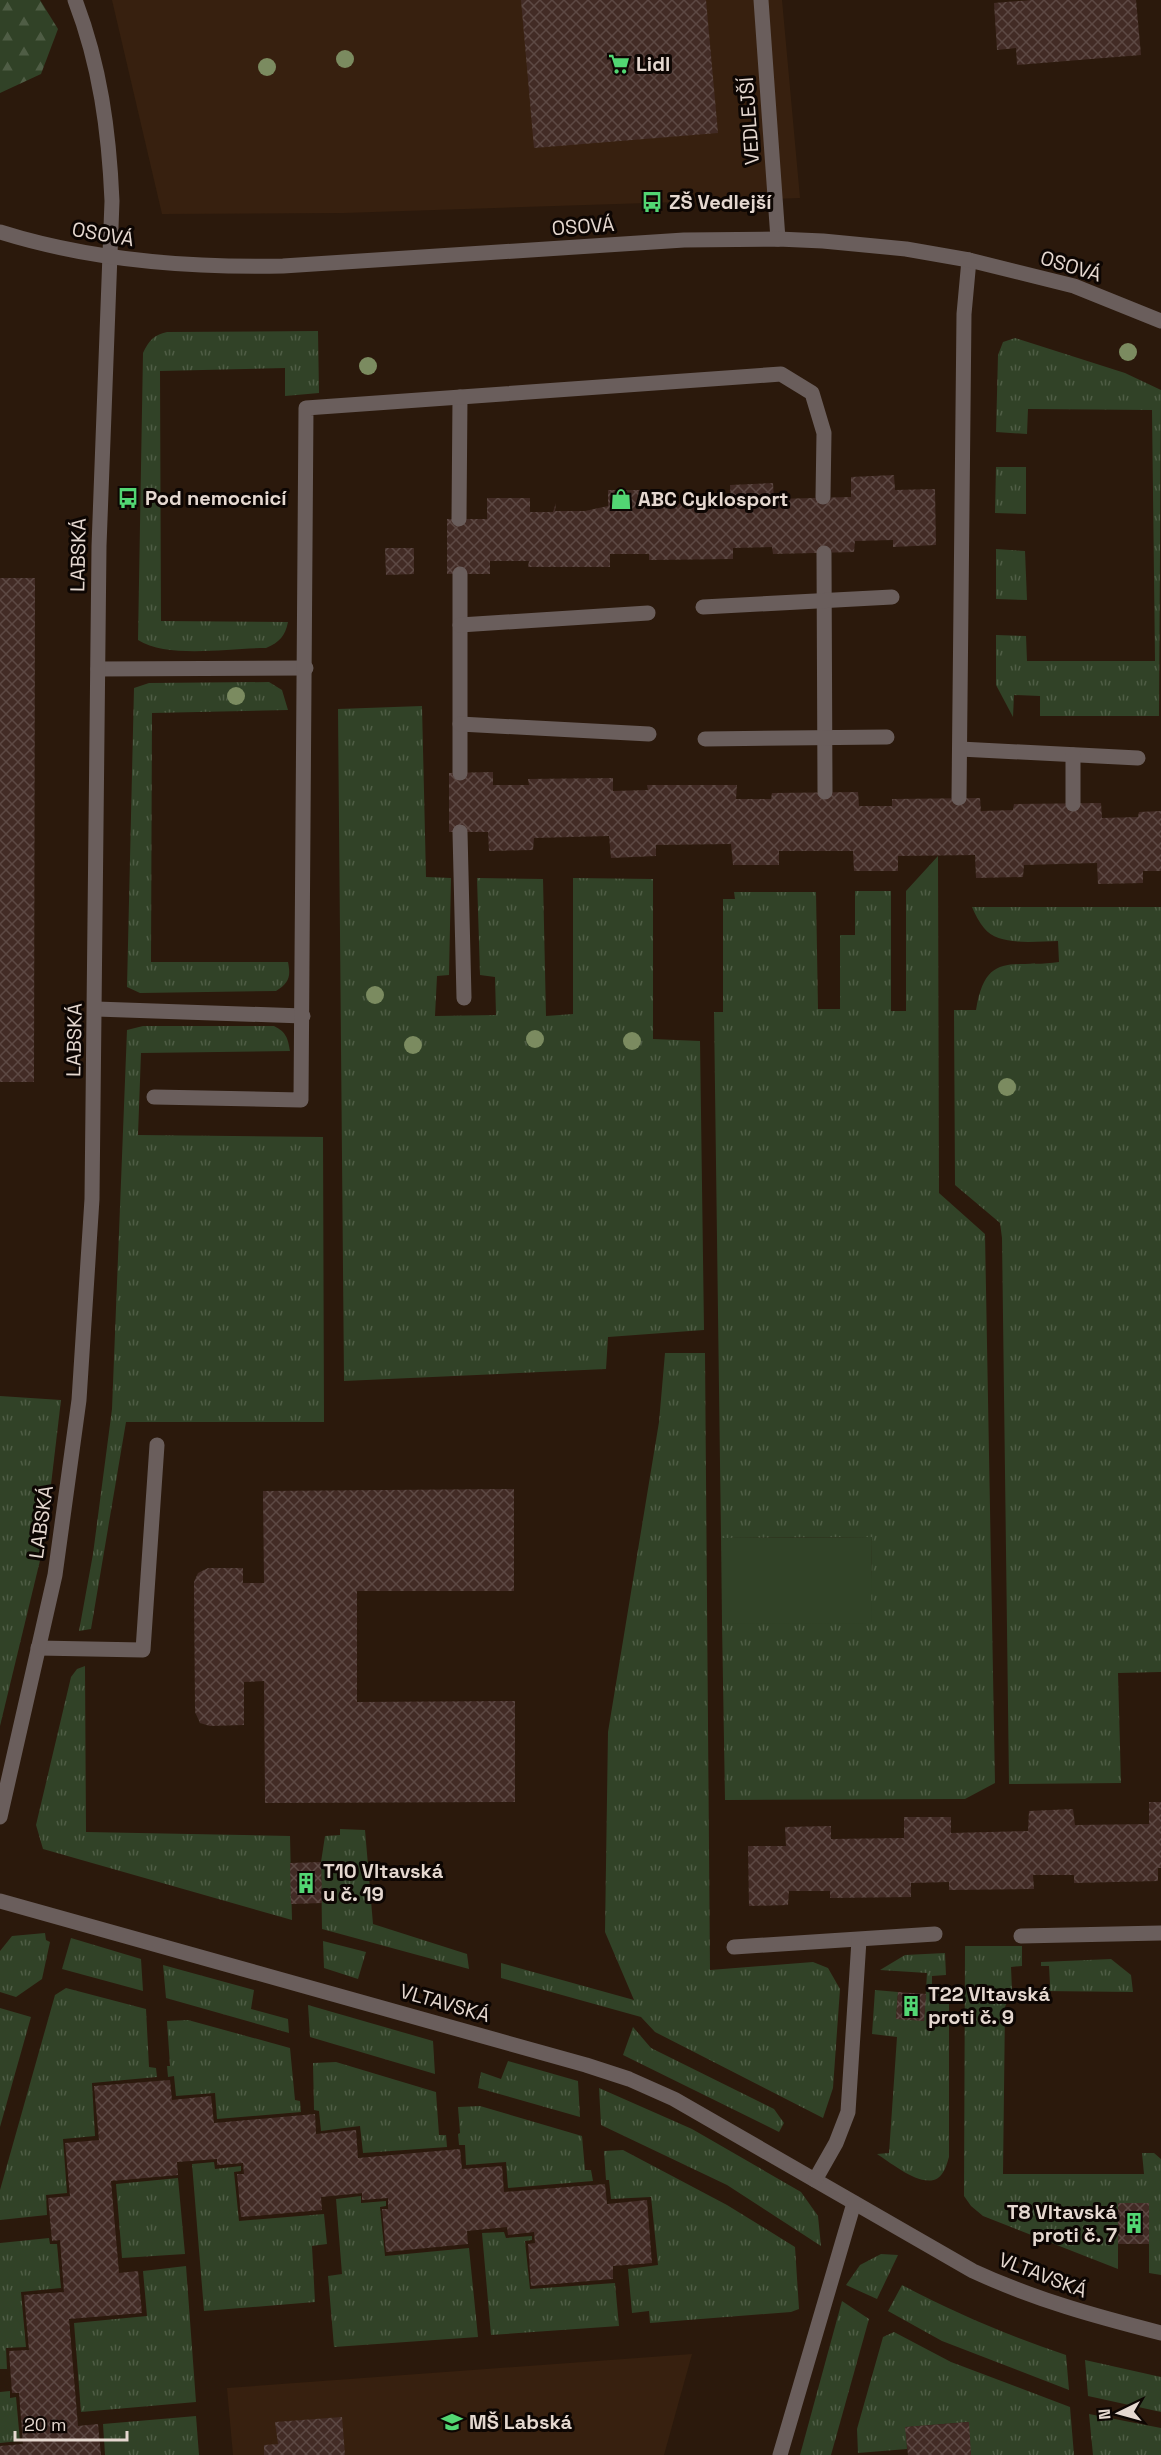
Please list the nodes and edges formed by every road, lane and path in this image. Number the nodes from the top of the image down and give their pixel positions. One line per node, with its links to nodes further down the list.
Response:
1 (75, 0): 5 (street)
2 (761, 0): 4 (street, VEDLEJŠÍ)
3 (0, 232): 5 (street, OSOVÁ)
4 (778, 239): 5 (street, OSOVÁ); 6 (street, OSOVÁ)
5 (110, 257): 19 (street, LABSKÁ)
6 (969, 260): 7 (street, OSOVÁ); 25 (street)
7 (1161, 321)
8 (460, 397): 9 (street); 10 (street); 18 (street)
9 (823, 497)
10 (459, 519)
11 (824, 553): 14 (street)
12 (460, 574): 17 (street)
13 (892, 597): 14 (street)
14 (824, 602): 15 (street); 22 (street)
15 (703, 607)
16 (648, 614): 17 (street)
17 (460, 625): 20 (street)
18 (306, 668): 19 (street); 35 (street)
19 (98, 669): 34 (street, LABSKÁ)
20 (460, 724): 21 (street); 28 (street)
21 (649, 734)
22 (825, 736): 23 (street); 24 (street); 29 (street)
23 (887, 737)
24 (705, 739)
25 (960, 749): 26 (street); 30 (street)
26 (1073, 755): 27 (street); 31 (street)
27 (1138, 758)
28 (460, 773)
29 (825, 792)
30 (959, 798)
31 (1073, 804)
32 (460, 832): 33 (street)
33 (464, 999)
34 (96, 1010): 35 (street); 38 (street, LABSKÁ)
35 (303, 1016): 36 (street)
36 (154, 1097)
37 (157, 1445): 38 (street)
38 (38, 1648): 39 (street, LABSKÁ)
39 (0, 1817)
40 (0, 1901): 46 (street, VLTAVSKÁ)
41 (1161, 1933): 43 (street)
42 (935, 1934): 44 (street)
43 (1021, 1936)
44 (859, 1940): 45 (street); 46 (street)
45 (734, 1947)
46 (815, 2180): 47 (street, VLTAVSKÁ)
47 (854, 2203): 48 (street, VLTAVSKÁ); 49 (street)
48 (1161, 2333)
49 (780, 2455)

